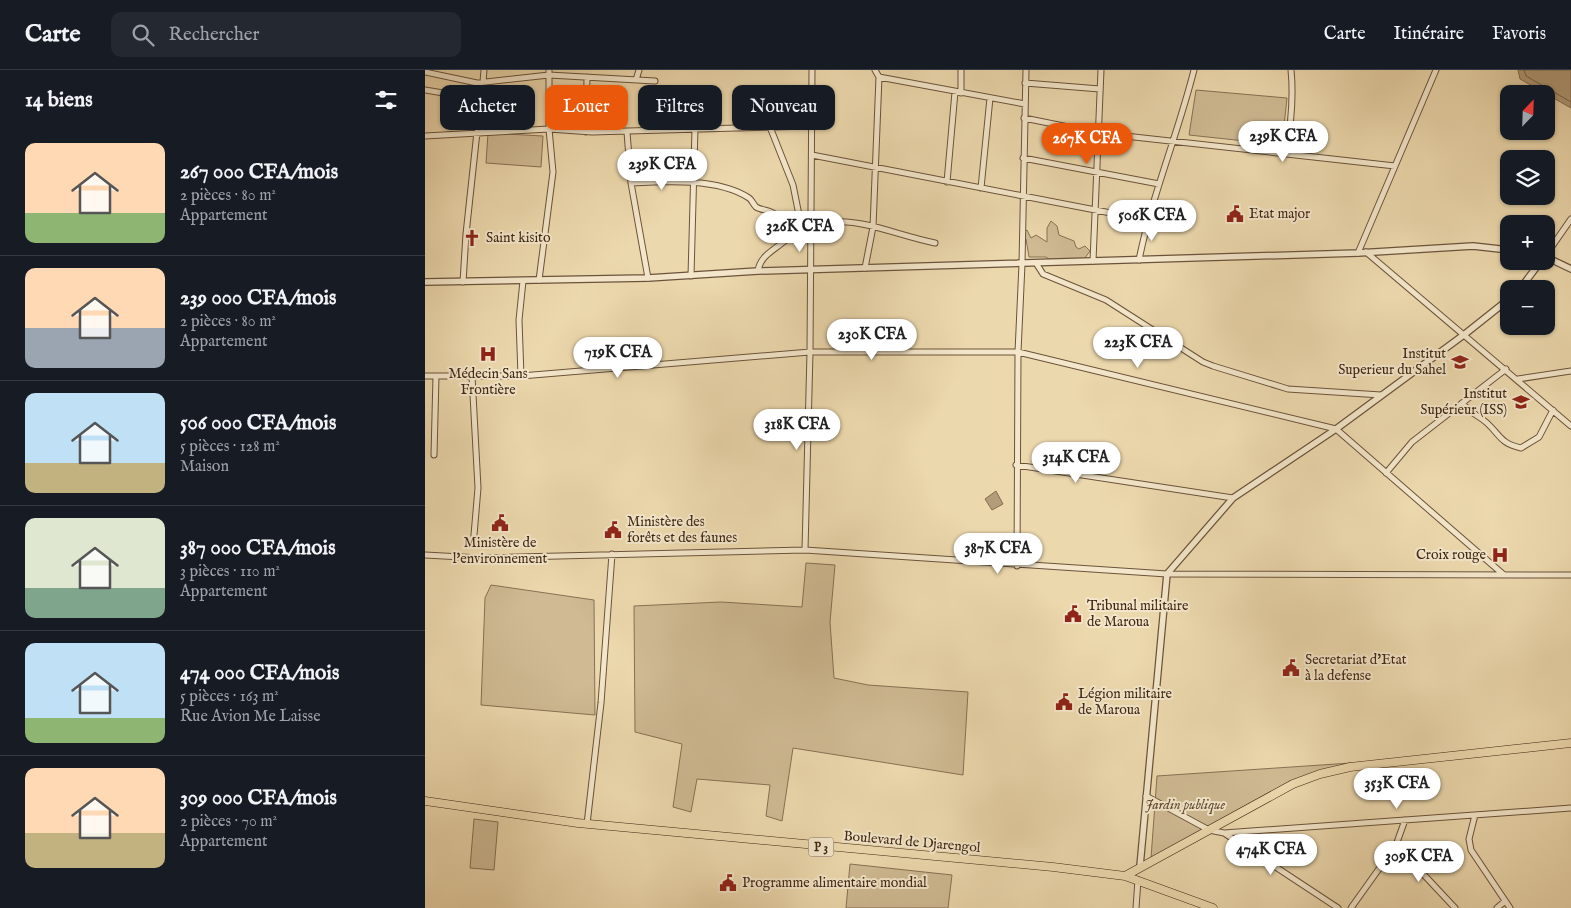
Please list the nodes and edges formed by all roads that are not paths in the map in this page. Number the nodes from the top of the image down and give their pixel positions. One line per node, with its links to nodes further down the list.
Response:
1 (484, 70): 17 (street)
2 (639, 70): 15 (street)
3 (812, 70): 21 (street)
4 (875, 70): 14 (street)
5 (961, 70): 25 (street)
6 (1026, 70): 18 (street)
7 (1101, 70): 22 (street)
8 (1194, 70): 41 (street)
9 (1291, 70): 42 (street)
10 (1436, 70): 45 (street)
11 (425, 72): 17 (street)
12 (549, 72): 13 (street); 17 (street); 20 (street)
13 (587, 77): 15 (street); 37 (street)
14 (879, 77): 25 (street); 46 (street)
15 (636, 80): 16 (street)
16 (655, 81)
17 (480, 82): 19 (street)
18 (1025, 83): 22 (street); 27 (street)
19 (480, 85)
20 (549, 85)
21 (812, 85)
22 (1100, 89): 39 (street)
23 (425, 90): 24 (street)
24 (440, 92)
25 (958, 92): 26 (street); 49 (street)
26 (990, 98): 27 (street); 52 (street)
27 (1025, 104): 28 (street)
28 (1024, 118): 39 (street); 44 (street)
29 (545, 129): 36 (street)
30 (549, 130): 77 (street)
31 (561, 130): 37 (street)
32 (661, 130): 38 (street)
33 (695, 130): 48 (street)
34 (771, 130): 59 (street)
35 (811, 130): 43 (street)
36 (479, 132): 40 (street); 80 (street)
37 (586, 132): 38 (street)
38 (627, 132): 50 (street)
39 (1099, 133): 41 (street); 47 (street)
40 (425, 136)
41 (1174, 141): 42 (street); 51 (street)
42 (1286, 153): 45 (street)
43 (812, 155): 46 (street); 57 (street)
44 (1023, 158): 47 (street); 53 (street)
45 (1395, 166): 65 (street)
46 (876, 167): 49 (street); 58 (street)
47 (1096, 172): 51 (street); 54 (street)
48 (693, 182): 50 (street); 60 (street); 75 (street)
49 (947, 182): 52 (street)
50 (631, 183): 76 (street)
51 (1159, 184): 56 (street)
52 (981, 188): 53 (street)
53 (1022, 197): 54 (street); 70 (street)
54 (1096, 210): 56 (street); 68 (street)
55 (1571, 219): 62 (street)
56 (1147, 220): 66 (street)
57 (810, 226): 58 (street); 59 (street); 73 (street)
58 (873, 227): 61 (street); 71 (street)
59 (802, 230): 60 (street)
60 (784, 242): 74 (street)
61 (935, 243)
62 (1555, 243)
63 (1500, 249): 64 (street)
64 (1367, 252): 65 (street); 82 (street)
65 (1358, 253): 66 (street)
66 (1139, 260): 68 (street)
67 (1555, 261): 72 (street)
68 (1093, 262): 69 (street)
69 (1036, 263): 70 (street); 92 (street)
70 (1022, 264): 71 (street); 84 (street)
71 (865, 268): 73 (street)
72 (1571, 269)
73 (809, 270): 74 (street); 83 (street)
74 (758, 271): 75 (street)
75 (691, 276): 76 (street)
76 (647, 278): 77 (street)
77 (539, 280): 78 (street)
78 (523, 281): 80 (street); 90 (street)
79 (425, 282): 80 (street)
80 (463, 282)
81 (1500, 305): 82 (street)
82 (1465, 334): 85 (street); 92 (street)
83 (810, 352): 84 (street); 90 (street); 102 (street)
84 (1018, 352): 96 (street); 98 (street)
85 (1506, 369): 91 (street); 93 (street)
86 (1571, 371): 91 (street)
87 (425, 376): 88 (street)
88 (436, 376): 89 (street); 97 (street)
89 (472, 376): 90 (street); 101 (street)
90 (521, 376)
91 (1518, 379): 94 (street)
92 (1381, 395): 96 (street)
93 (1462, 403): 94 (street); 99 (street)
94 (1553, 410): 95 (street)
95 (1571, 426)
96 (1336, 429): 99 (street); 100 (street)
97 (434, 455)
98 (1016, 465): 100 (street); 105 (street)
99 (1386, 473): 108 (street)
100 (1233, 498): 106 (street)
101 (474, 535)
102 (805, 550): 103 (street); 105 (street)
103 (612, 554): 104 (street); 115 (street)
104 (425, 555)
105 (1017, 566): 106 (street)
106 (1167, 574): 108 (street); 110 (street)
107 (1571, 575): 108 (street)
108 (1505, 576)
109 (1571, 743): 116 (main road)
110 (1146, 796): 116 (street); 119 (street)
111 (425, 801): 115 (main road, Boulevard de Djarengol / P 3)
112 (1571, 808): 113 (street)
113 (1475, 815): 114 (street); 122 (street)
114 (1405, 820): 117 (street); 118 (street)
115 (587, 824): 120 (main road, Boulevard de Djarengol / P 3)
116 (1209, 830): 117 (street); 119 (main road)
117 (1224, 833): 125 (street)
118 (1396, 845): 126 (street); 127 (street)
119 (1140, 866): 120 (main road)
120 (1125, 876): 121 (main road, Boulevard de Djarengol / P 3)
121 (1138, 880): 123 (street); 124 (main road, Boulevard de Djarengol / P 3)
122 (1505, 902): 128 (street); 129 (street)
123 (1136, 908)
124 (1213, 908)
125 (1338, 908)
126 (1351, 908)
127 (1455, 908)
128 (1497, 908)
129 (1510, 908)

